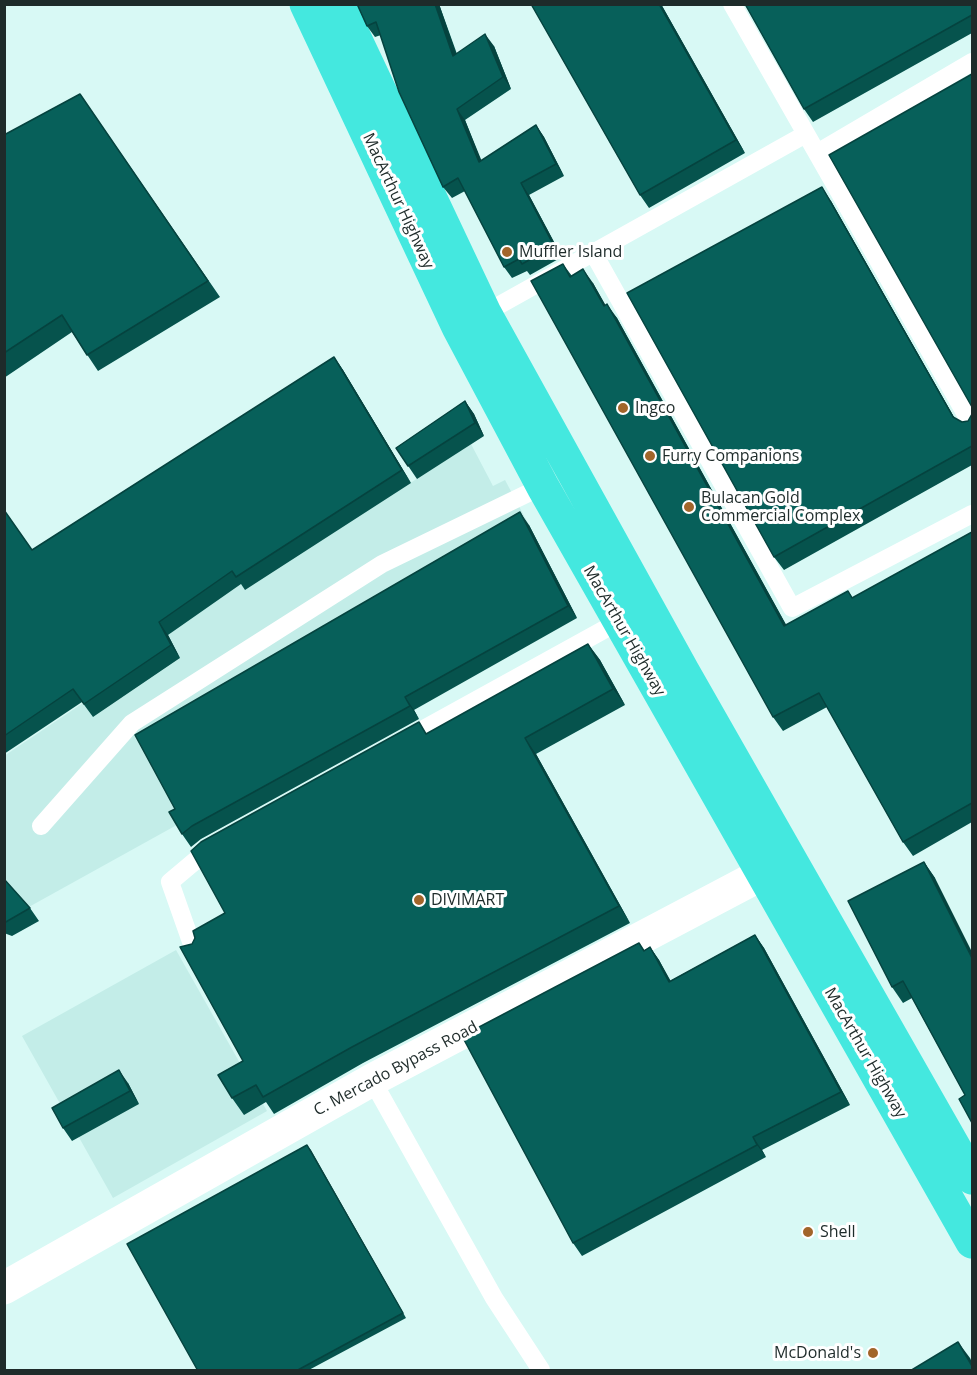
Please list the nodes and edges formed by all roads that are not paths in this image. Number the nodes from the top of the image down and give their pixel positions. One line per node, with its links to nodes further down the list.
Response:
1 (306, 4): 8 (highway, MacArthur Highway)
2 (339, 4): 8 (highway, MacArthur Highway)
3 (732, 4): 5 (lane)
4 (972, 62): 6 (lane)
5 (806, 134): 6 (lane); 7 (lane)
6 (817, 153): 9 (lane)
7 (594, 254): 8 (lane); 12 (lane)
8 (471, 320): 10 (highway, MacArthur Highway); 11 (highway, MacArthur Highway)
9 (972, 425)
10 (572, 470): 11 (lane); 13 (highway, MacArthur Highway)
11 (543, 487): 14 (highway, MacArthur Highway); 16 (lane)
12 (972, 514)
13 (647, 606): 14 (lane); 18 (highway, MacArthur Highway)
14 (619, 622): 15 (lane); 19 (highway, MacArthur Highway)
15 (384, 751)
16 (41, 826)
17 (227, 838): 20 (lane)
18 (792, 858): 19 (street, C. Mercado Bypass Road); 22 (highway, MacArthur Highway)
19 (762, 874): 21 (street, C. Mercado Bypass Road); 23 (highway, MacArthur Highway)
20 (195, 952)
21 (372, 1080): 24 (street, C. Mercado Bypass Road); 25 (lane)
22 (972, 1178)
23 (972, 1242)
24 (4, 1288)
25 (541, 1371)

